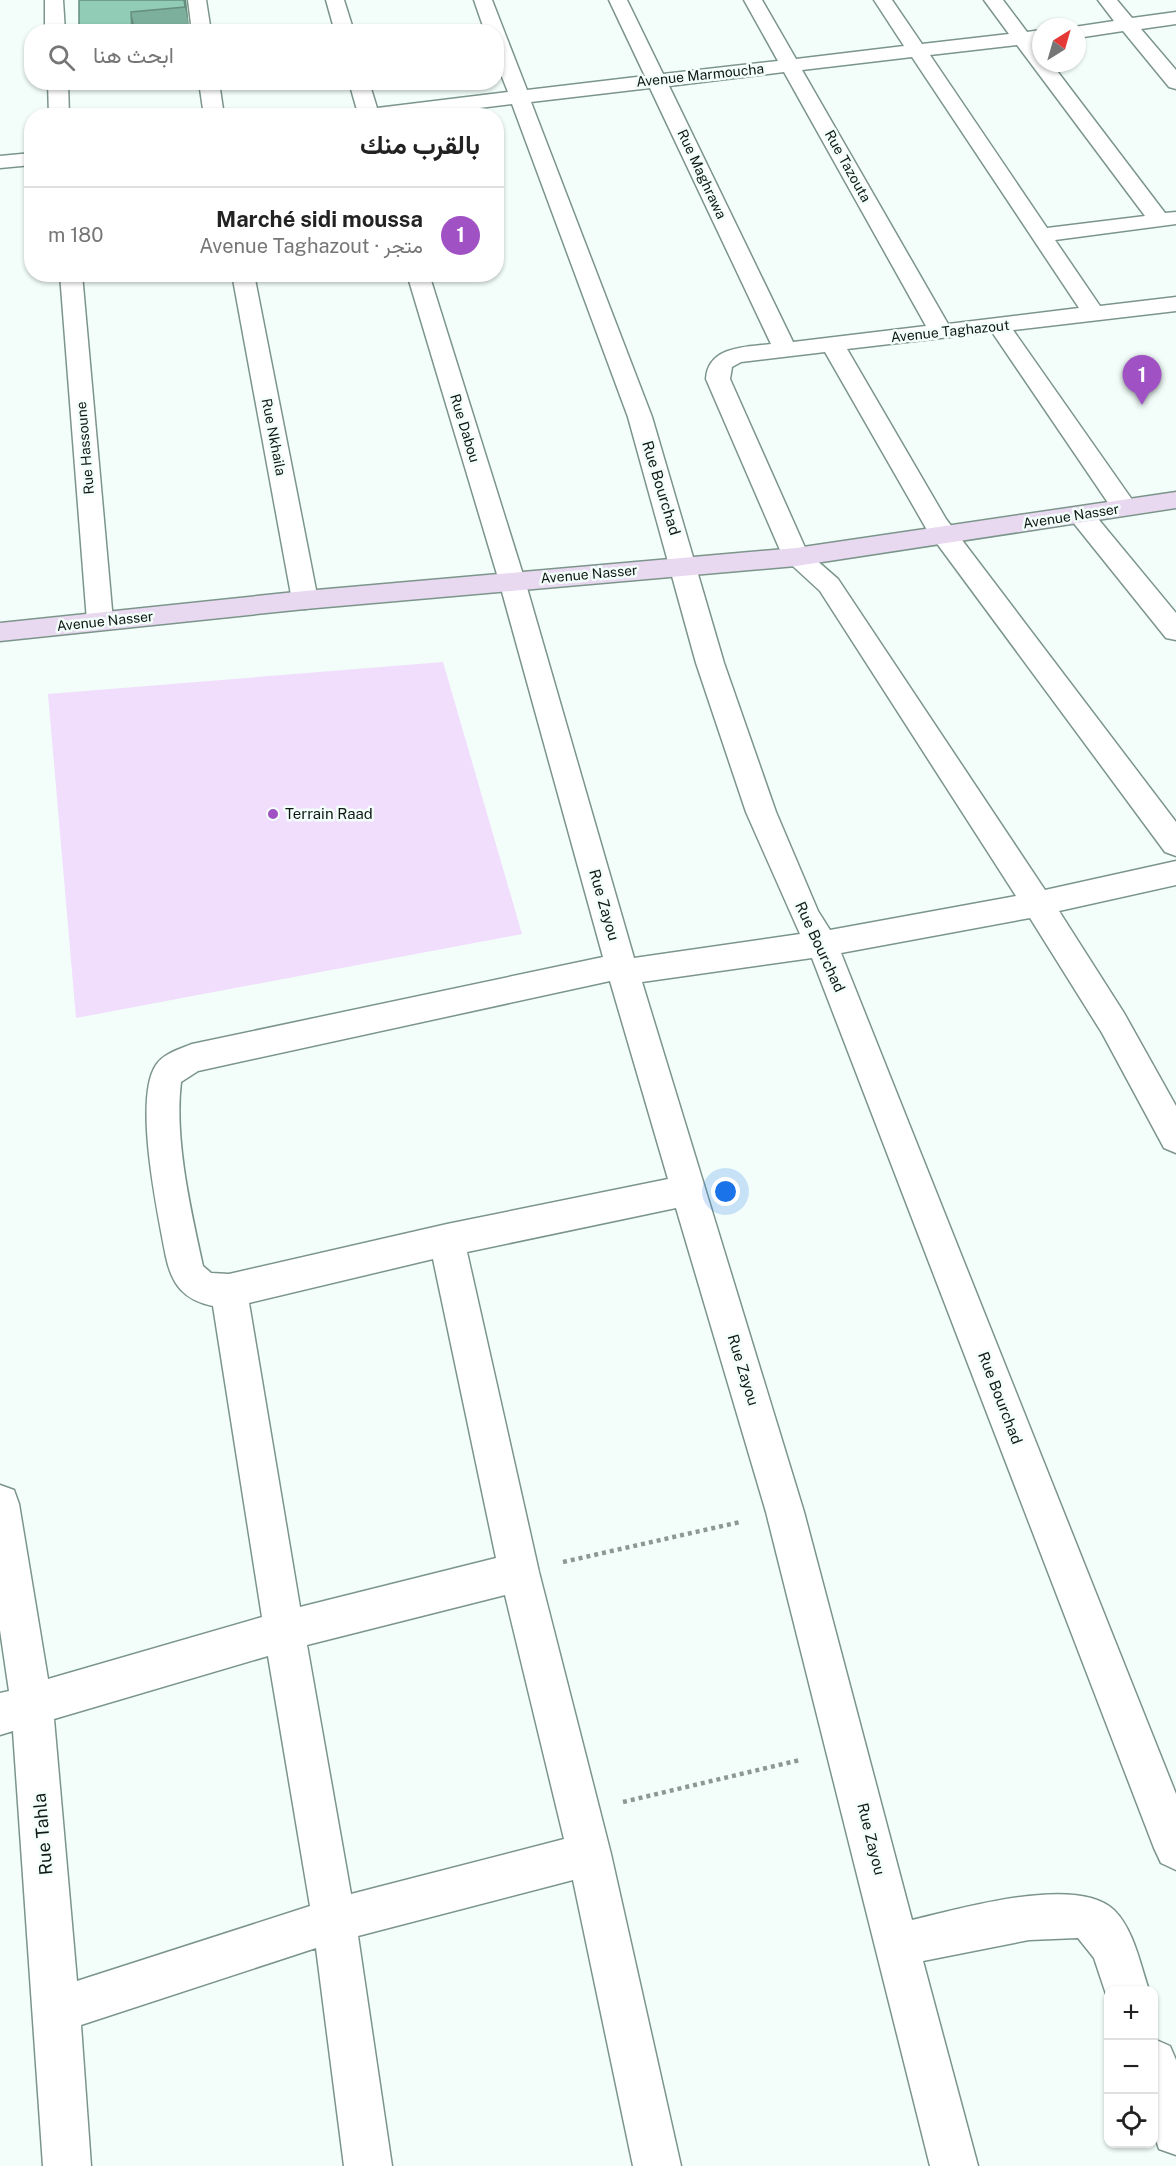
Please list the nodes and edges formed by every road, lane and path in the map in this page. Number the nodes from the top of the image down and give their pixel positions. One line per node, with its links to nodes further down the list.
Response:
1 (54, 0): 11 (street)
2 (197, 0): 12 (street)
3 (335, 0): 13 (street)
4 (483, 0): 14 (street, Rue Bourchad)
5 (618, 0): 21 (street, Rue Maghrawa)
6 (753, 0): 20 (street, Rue Tazouta)
7 (883, 0): 18 (street)
8 (993, 0): 17 (street)
9 (1107, 0): 15 (street)
10 (1176, 18): 15 (street)
11 (55, 24)
12 (201, 24)
13 (342, 24)
14 (492, 24)
15 (1128, 25): 16 (street); 22 (street)
16 (1086, 31)
17 (1031, 37): 18 (street, Avenue Marmoucha); 33 (street)
18 (917, 52): 20 (street, Avenue Marmoucha); 34 (street)
19 (504, 54): 26 (street, Rue Bourchad)
20 (791, 66): 21 (street, Avenue Marmoucha); 41 (street, Rue Tazouta)
21 (657, 80): 26 (street, Avenue Marmoucha); 43 (street, Rue Maghrawa)
22 (1176, 83)
23 (58, 90): 27 (street)
24 (210, 90): 28 (street)
25 (360, 90): 29 (street)
26 (520, 96): 30 (street, Avenue Marmoucha); 49 (street, Rue Bourchad)
27 (60, 108)
28 (213, 108)
29 (364, 108)
30 (422, 108)
31 (24, 160): 32 (street)
32 (0, 162)
33 (1168, 219): 34 (street)
34 (1043, 235): 39 (street)
35 (72, 282): 52 (street, Rue Hassoune)
36 (245, 282): 51 (street, Rue Nkhaila)
37 (420, 282): 50 (street, Rue Dabou)
38 (1176, 304): 39 (street, Avenue Taghazout)
39 (1095, 315): 40 (street, Avenue Taghazout)
40 (999, 326): 41 (street, Avenue Taghazout); 45 (street)
41 (941, 332): 42 (street, Avenue Taghazout)
42 (832, 343): 43 (street, Avenue Taghazout); 47 (street)
43 (785, 350): 48 (street, Avenue Taghazout)
44 (1176, 500): 45 (street, Avenue Nasser)
45 (1124, 507): 46 (street, Avenue Nasser)
46 (1081, 515): 47 (street, Avenue Nasser); 53 (street)
47 (946, 536): 48 (street, Avenue Nasser); 55 (street)
48 (796, 557): 49 (street, Avenue Nasser); 57 (street)
49 (684, 566): 50 (street, Avenue Nasser); 58 (street, Rue Bourchad)
50 (512, 580): 51 (street, Avenue Nasser); 59 (street, Rue Zayou)
51 (305, 600): 52 (street, Avenue Nasser)
52 (100, 621): 54 (street, Avenue Nasser)
53 (1176, 631)
54 (0, 632)
55 (1176, 844)
56 (1176, 873): 57 (street)
57 (1038, 904): 58 (street); 60 (street)
58 (822, 944): 59 (street); 71 (street, Rue Bourchad)
59 (623, 969): 61 (street, Rue Zayou); 63 (street)
60 (1176, 1138)
61 (689, 1190): 62 (street); 65 (street, Rue Zayou)
62 (447, 1240): 63 (street); 66 (street)
63 (229, 1291): 67 (street)
64 (0, 1504): 68 (street, Rue Tahla)
65 (785, 1512): 66 (path); 69 (street, Rue Zayou)
66 (519, 1572): 67 (street); 70 (street)
67 (284, 1631): 68 (street); 73 (street)
68 (16, 1709): 76 (street, Rue Tahla)
69 (848, 1748): 70 (path); 74 (street, Rue Zayou)
70 (579, 1813): 72 (street)
71 (1176, 1848)
72 (589, 1854): 73 (street); 81 (street)
73 (334, 1920): 76 (street); 80 (street)
74 (898, 1945): 75 (street); 82 (street, Rue Zayou)
75 (1126, 1986)
76 (57, 2010): 79 (street, Rue Tahla)
77 (1158, 2075): 78 (street)
78 (1176, 2132)
79 (67, 2166)
80 (368, 2166)
81 (657, 2166)
82 (954, 2166)

